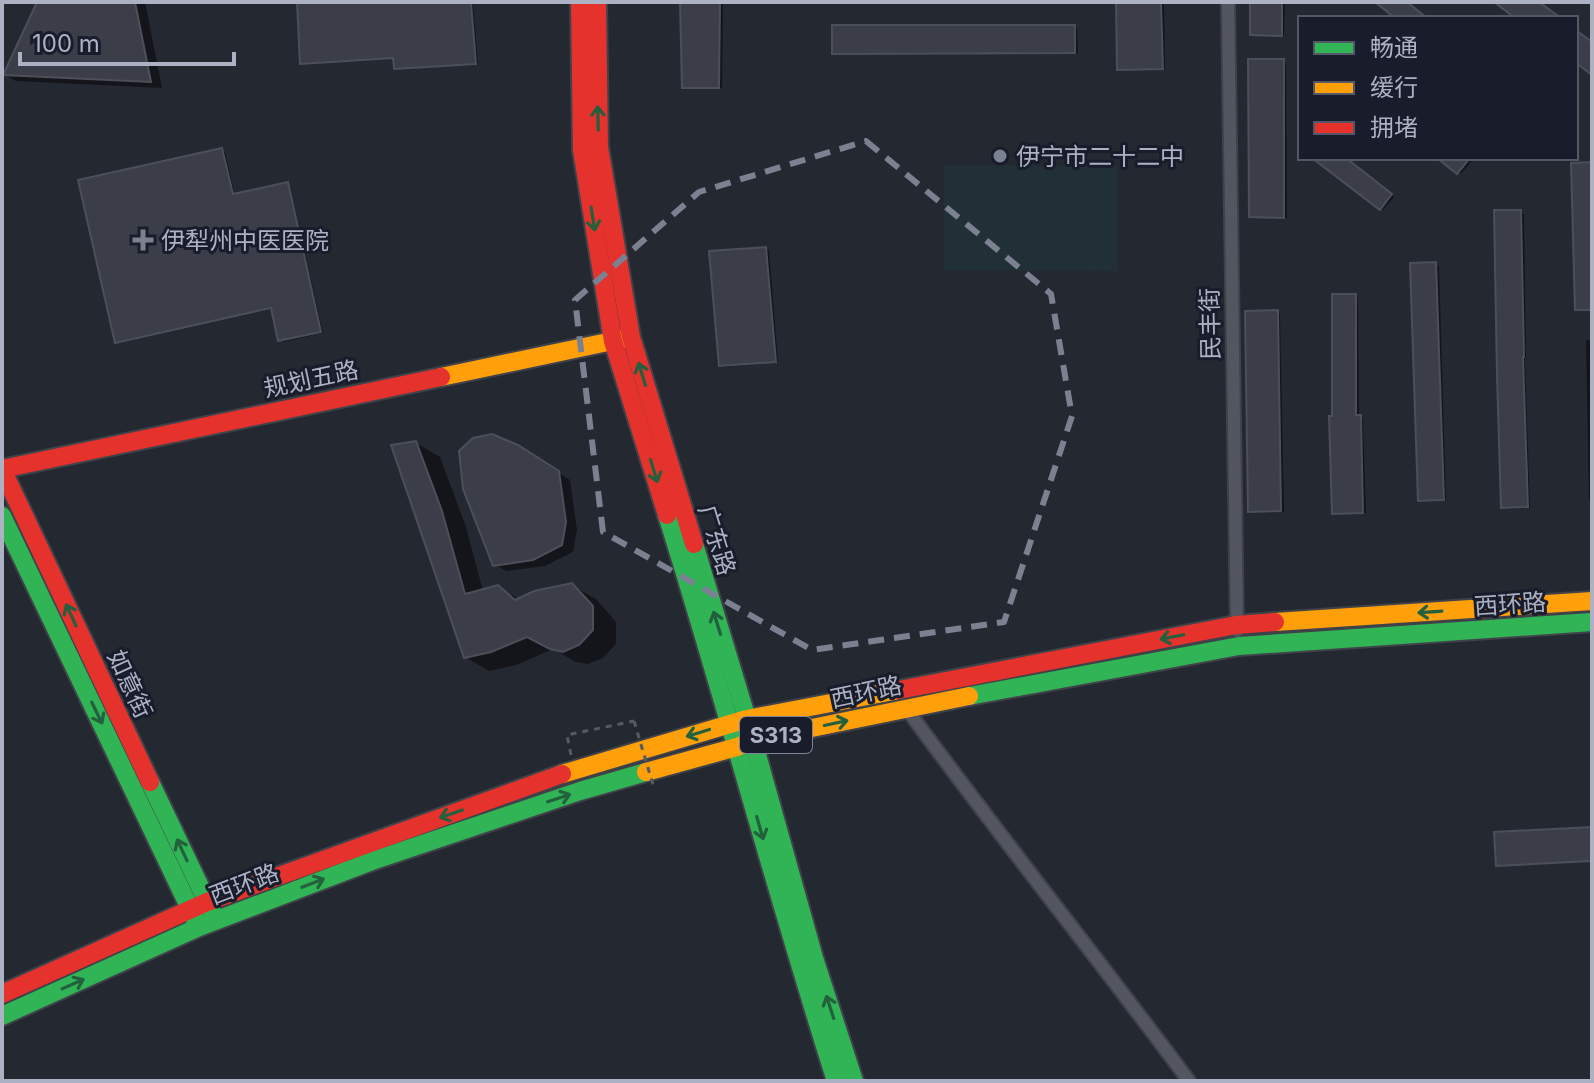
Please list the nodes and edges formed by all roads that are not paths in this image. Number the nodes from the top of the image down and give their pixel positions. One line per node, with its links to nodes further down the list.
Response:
1 (580, 2): 4 (street, 广东路, one-way to 4)
2 (597, 2): 4 (street, 广东路, one-way to 2)
3 (1228, 2): 9 (street, 民丰街)
4 (622, 339): 5 (street, 规划五路); 12 (street, 广东路)
5 (2, 469): 14 (street, 如意街, one-way to 5)
6 (2, 516): 14 (street, 如意街, one-way to 14)
7 (1592, 601): 9 (street, 西环路 / S313, one-way to 9)
8 (1592, 622): 10 (street, 西环路 / S313)
9 (1236, 625): 10 (street, 民丰街); 12 (street, 西环路 / S313, one-way to 12)
10 (1239, 646): 11 (street, 西环路 / S313)
11 (906, 708): 13 (street, 西环路 / S313, one-way to 11); 20 (street)
12 (738, 721): 13 (street, 广东路); 14 (street, 西环路 / S313, one-way to 14)
13 (745, 744): 15 (street, 西环路 / S313, one-way to 13); 18 (street, 广东路, one-way to 18); 19 (street, 广东路, one-way to 13)
14 (199, 906): 15 (street, 如意街); 16 (street, 西环路 / S313)
15 (207, 924): 17 (street, 西环路 / S313, one-way to 15)
16 (2, 994)
17 (2, 1016)
18 (836, 1081)
19 (854, 1081)
20 (1189, 1081)

